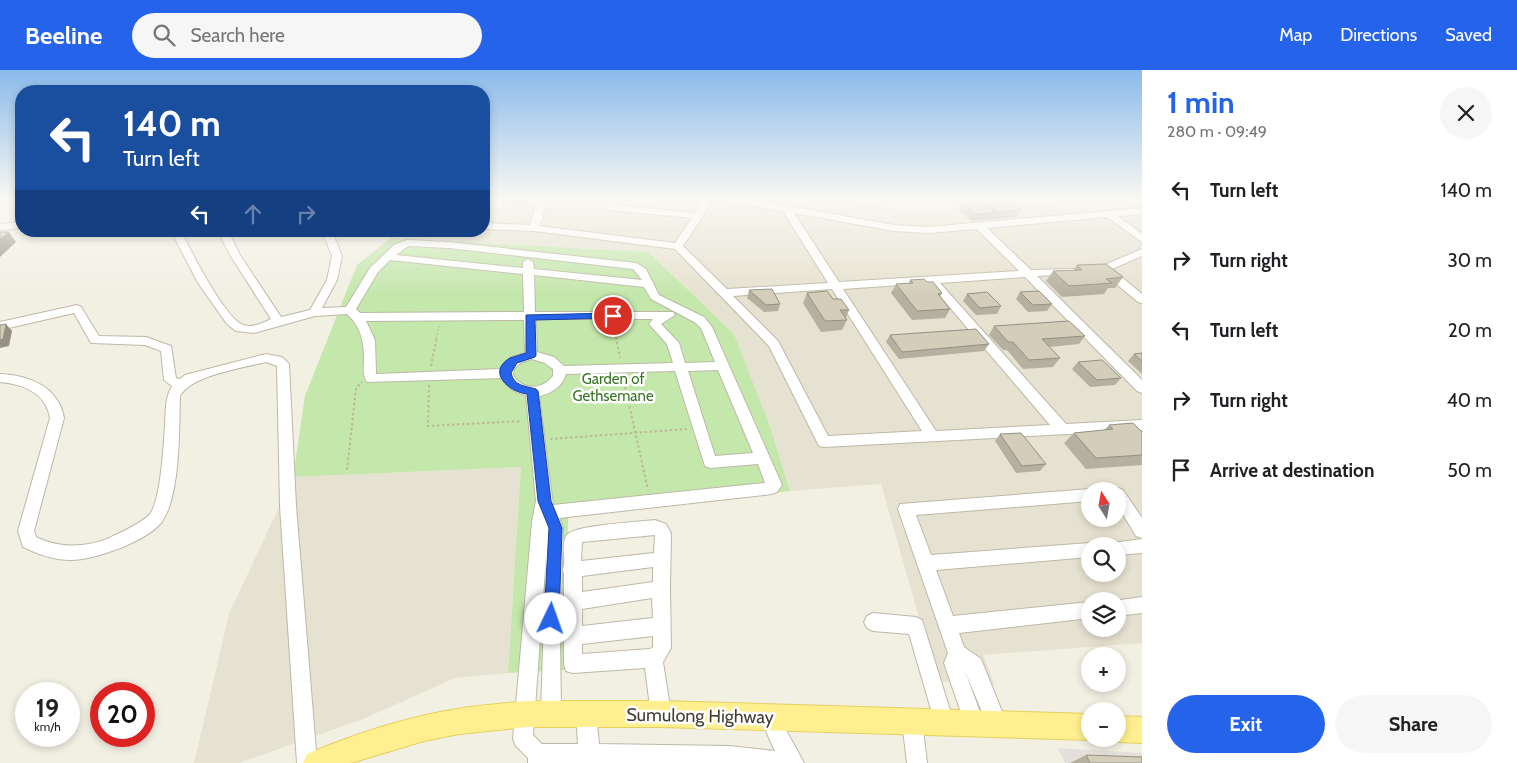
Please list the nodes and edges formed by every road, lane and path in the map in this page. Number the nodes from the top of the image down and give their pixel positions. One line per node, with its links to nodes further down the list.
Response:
1 (553, 230): 10 (street)
2 (688, 230): 10 (street)
3 (800, 230): 19 (street)
4 (984, 230): 16 (street)
5 (1130, 230): 9 (street)
6 (179, 237): 29 (street)
7 (225, 237): 29 (street)
8 (329, 237): 23 (street)
9 (1142, 239)
10 (678, 246): 20 (street)
11 (1142, 252): 14 (street)
12 (528, 254): 13 (street); 15 (street); 18 (street)
13 (389, 256): 15 (street); 24 (street)
14 (1104, 269): 16 (street); 21 (street)
15 (529, 271): 18 (street); 28 (street)
16 (1028, 274): 17 (street); 41 (street)
17 (931, 279): 19 (street); 46 (street)
18 (647, 284): 22 (street)
19 (835, 285): 20 (street); 48 (street)
20 (724, 293): 48 (street)
21 (1142, 300)
22 (681, 310): 25 (street); 32 (street)
23 (314, 312): 24 (street); 29 (street)
24 (355, 313): 27 (street); 39 (street)
25 (668, 315): 26 (street); 33 (street)
26 (613, 316): 28 (street); 34 (path)
27 (441, 317): 28 (street); 37 (path)
28 (530, 317): 31 (street)
29 (278, 321)
30 (0, 326): 40 (street)
31 (531, 355): 35 (street); 36 (street)
32 (722, 366): 33 (street); 50 (street)
33 (680, 367): 34 (street); 45 (street)
34 (622, 368): 35 (street); 47 (path)
35 (559, 370): 42 (street)
36 (506, 373): 37 (street); 42 (street)
37 (429, 377): 39 (street); 43 (path)
38 (0, 378): 40 (street)
39 (370, 378): 51 (path)
40 (182, 385): 86 (street)
41 (1142, 388)
42 (532, 391): 43 (street)
43 (535, 420): 49 (street)
44 (1142, 425): 46 (street)
45 (699, 428): 47 (path); 50 (street)
46 (1062, 429): 48 (street)
47 (635, 433): 49 (path); 53 (path)
48 (932, 436)
49 (538, 440): 55 (street)
50 (763, 458): 53 (street)
51 (347, 470)
52 (1081, 496): 61 (street)
53 (651, 502): 55 (street)
54 (1126, 506): 56 (street)
55 (545, 509): 73 (street); 73 (street)
56 (1142, 531)
57 (1142, 546): 58 (street)
58 (1126, 547)
59 (1081, 551): 61 (street)
60 (662, 559): 62 (street); 62 (street); 63 (street)
61 (926, 563): 69 (street)
62 (571, 570): 64 (street)
63 (661, 589): 64 (street); 70 (street)
64 (572, 602): 71 (street)
65 (1142, 605): 66 (street)
66 (1126, 607)
67 (1081, 611): 69 (street)
68 (873, 622): 78 (street)
69 (948, 625): 79 (street)
70 (662, 626): 71 (street); 72 (street)
71 (572, 636): 72 (street)
72 (652, 658): 75 (street)
73 (538, 714): 74 (main road, Sumulong Highway); 84 (street); 87 (main road, Sumulong Highway)
74 (586, 714): 75 (main road, Sumulong Highway); 83 (street)
75 (661, 714): 76 (main road, Sumulong Highway)
76 (773, 717): 77 (main road, Sumulong Highway); 88 (street)
77 (912, 721): 78 (main road, Sumulong Highway); 89 (street)
78 (944, 723): 79 (main road, Sumulong Highway)
79 (985, 724): 80 (main road, Sumulong Highway)
80 (1081, 727)
81 (1126, 729): 82 (main road)
82 (1142, 730)
83 (589, 753): 84 (street); 85 (street)
84 (538, 759)
85 (729, 760): 88 (street)
86 (307, 763)
87 (316, 763)
88 (794, 763)
89 (917, 763)

